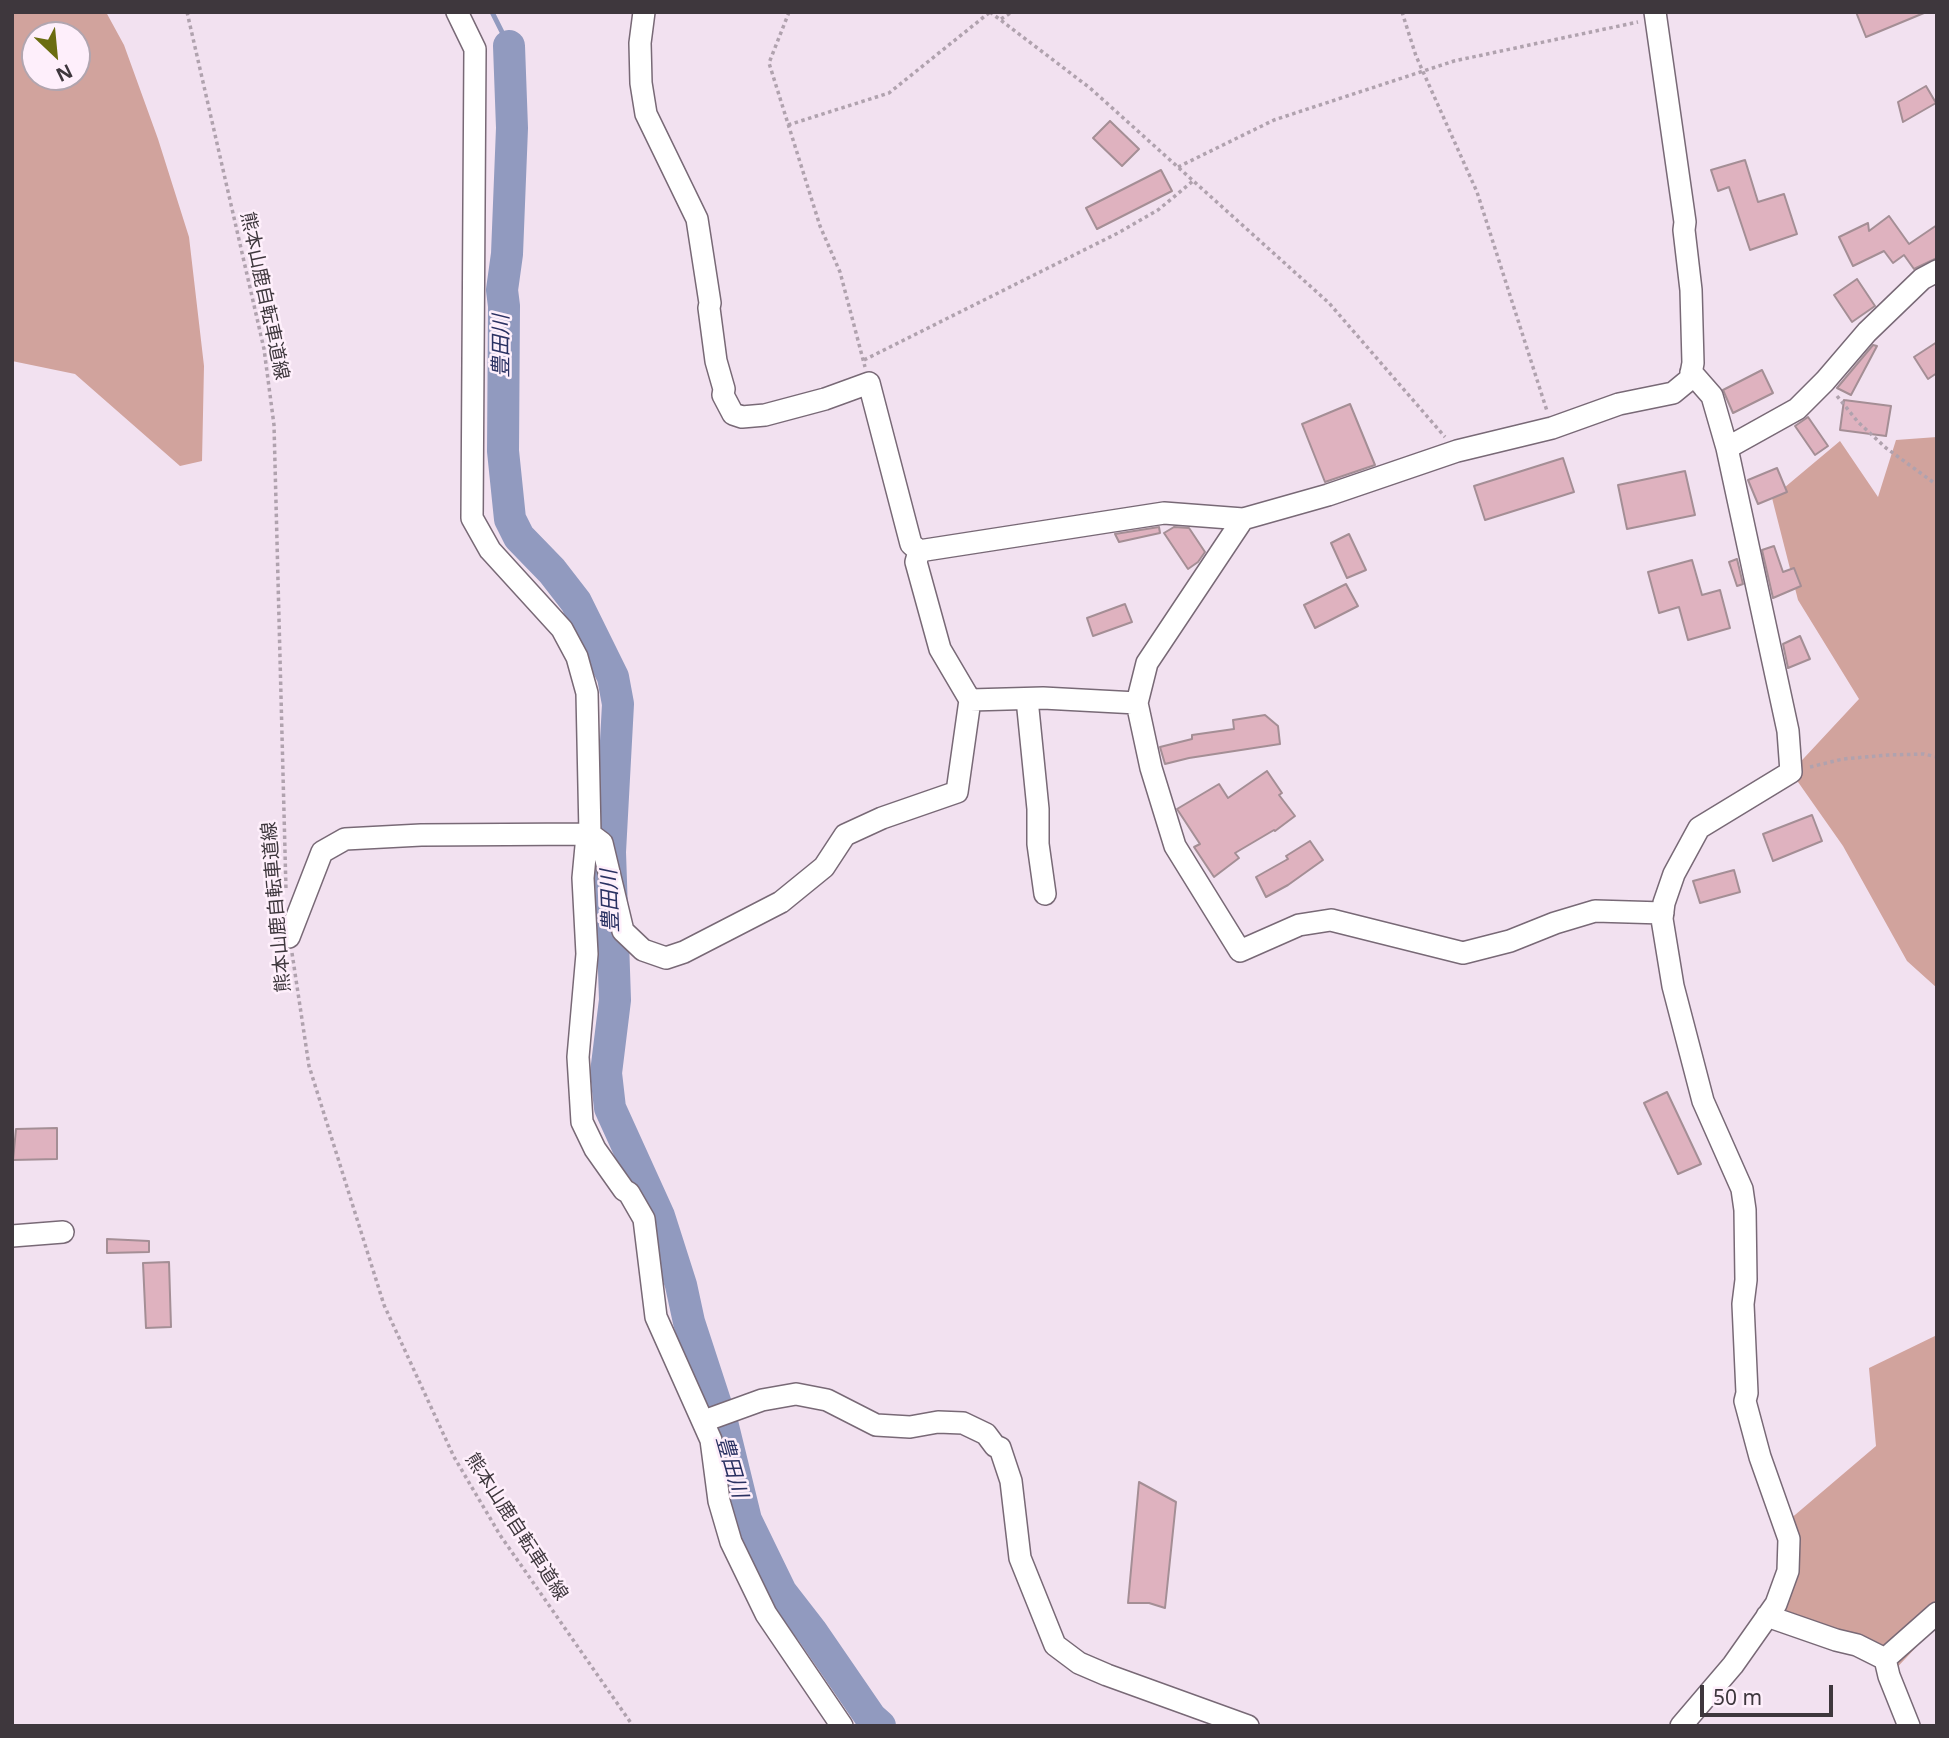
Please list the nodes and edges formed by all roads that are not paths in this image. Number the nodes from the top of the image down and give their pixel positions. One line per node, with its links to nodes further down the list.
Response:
1 (457, 12): 12 (street)
2 (644, 12): 8 (street)
3 (1655, 16): 5 (street)
4 (1937, 271): 6 (street)
5 (1691, 372): 6 (street); 7 (street)
6 (1727, 448): 14 (street)
7 (1244, 519): 8 (street); 11 (street)
8 (919, 551): 10 (street)
9 (1027, 699): 10 (street); 11 (street); 13 (street)
10 (970, 700): 12 (street)
11 (1138, 704): 14 (street)
12 (590, 834): 15 (street); 18 (street)
13 (1045, 894)
14 (1663, 913): 20 (street)
15 (289, 937)
16 (63, 1232): 17 (street)
17 (12, 1237)
18 (704, 1421): 22 (street); 23 (street)
19 (1937, 1613): 21 (street)
20 (1767, 1616): 21 (street); 24 (street)
21 (1885, 1659): 25 (street)
22 (842, 1726)
23 (1248, 1726)
24 (1681, 1726)
25 (1909, 1726)

